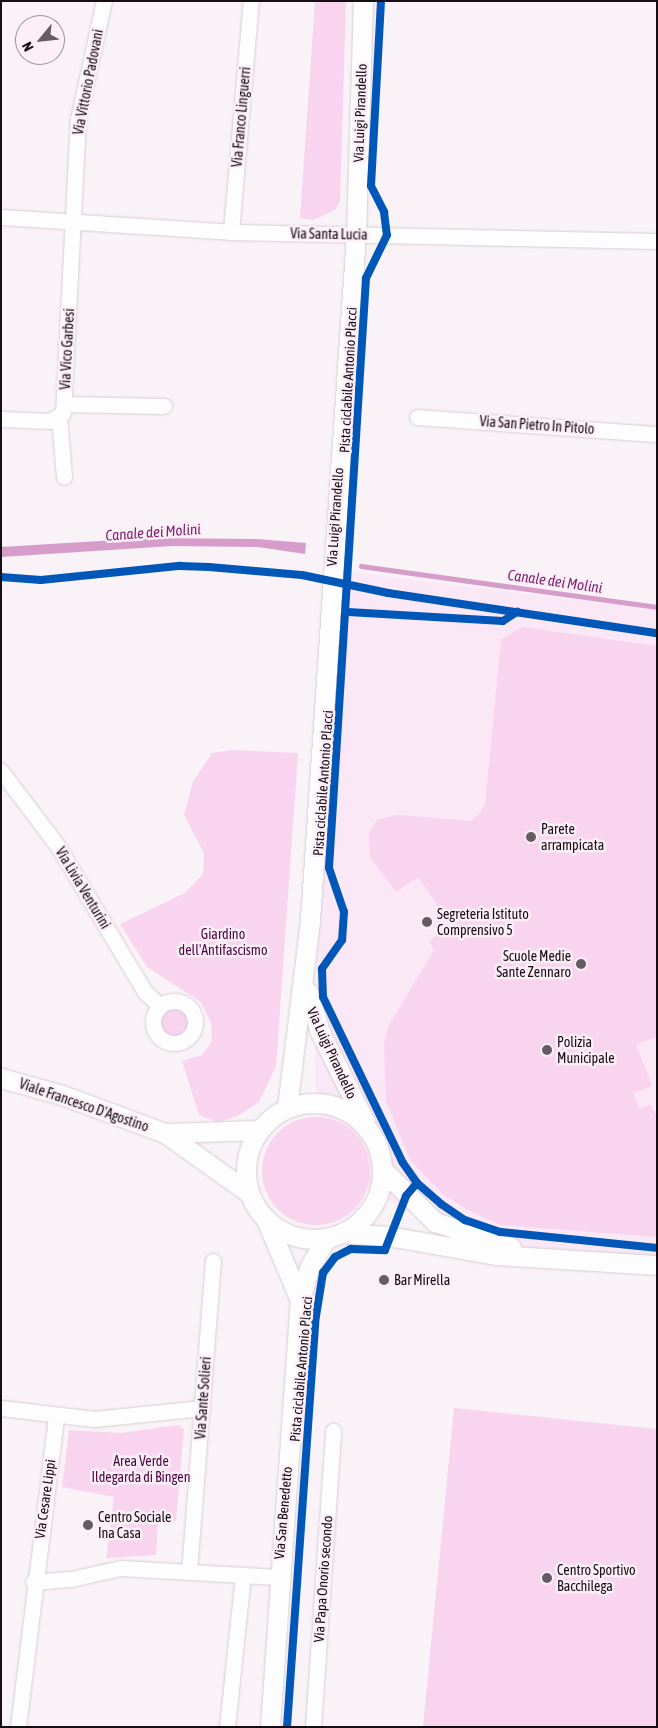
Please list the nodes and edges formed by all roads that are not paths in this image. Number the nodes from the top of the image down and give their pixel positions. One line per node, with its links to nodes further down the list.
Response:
1 (104, 1): 5 (street, Via Vittorio Padovani)
2 (251, 1): 6 (street, Via Franco Linguerri)
3 (363, 1): 7 (street, Via Luigi Pirandello)
4 (1, 217): 5 (street, Via Santa Lucia)
5 (73, 222): 6 (street, Via Santa Lucia); 10 (street, Via Vico Garbesi)
6 (231, 232): 7 (street, Via Santa Lucia)
7 (356, 235): 8 (street, Via Santa Lucia); 16 (street, Via Luigi Pirandello)
8 (657, 241)
9 (164, 406): 10 (street)
10 (62, 410): 12 (street); 14 (street, Via Vico Garbesi)
11 (417, 417): 13 (street, Via San Pietro In Pitolo)
12 (1, 418)
13 (657, 434)
14 (64, 477)
15 (1, 771): 17 (street, Via Livia Venturini)
16 (305, 973): 19 (street, Via Luigi Pirandello); 21 (street, Via Luigi Pirandello)
17 (160, 1006)
18 (1, 1078): 22 (street, Viale Francesco D'Agostino)
19 (287, 1108): 20 (street); 21 (street)
20 (259, 1130): 22 (street, Viale Francesco D'Agostino); 24 (street)
21 (369, 1130): 23 (street, Viale Francesco D'Agostino)
22 (166, 1133): 24 (street, Viale Francesco D'Agostino)
23 (382, 1170): 26 (street, Viale Francesco D'Agostino); 27 (street, Viale Francesco D'Agostino)
24 (249, 1193): 25 (street, Viale Francesco D'Agostino)
25 (267, 1220): 27 (street, Viale Francesco D'Agostino); 32 (street, Via San Benedetto)
26 (435, 1222): 28 (street); 29 (street, Viale Francesco D'Agostino)
27 (335, 1236): 28 (street, Viale Francesco D'Agostino); 32 (street, Via San Benedetto)
28 (438, 1248): 29 (street, Viale Francesco D'Agostino)
29 (548, 1256): 31 (street, Viale Francesco D'Agostino)
30 (213, 1261): 34 (street, Via Sante Solieri)
31 (657, 1265)
32 (300, 1300): 39 (street, Via San Benedetto)
33 (1, 1408): 35 (street)
34 (202, 1408): 35 (street); 37 (street, Via Sante Solieri)
35 (56, 1417): 40 (street, Via Cesare Lippi)
36 (333, 1431): 44 (street, Via Papa Onorio secondo)
37 (189, 1572): 38 (street); 40 (street)
38 (243, 1575): 39 (street); 42 (street)
39 (278, 1577): 43 (street, Via San Benedetto)
40 (33, 1582): 41 (street, Via Cesare Lippi)
41 (18, 1727)
42 (227, 1727)
43 (270, 1727)
44 (313, 1727)

